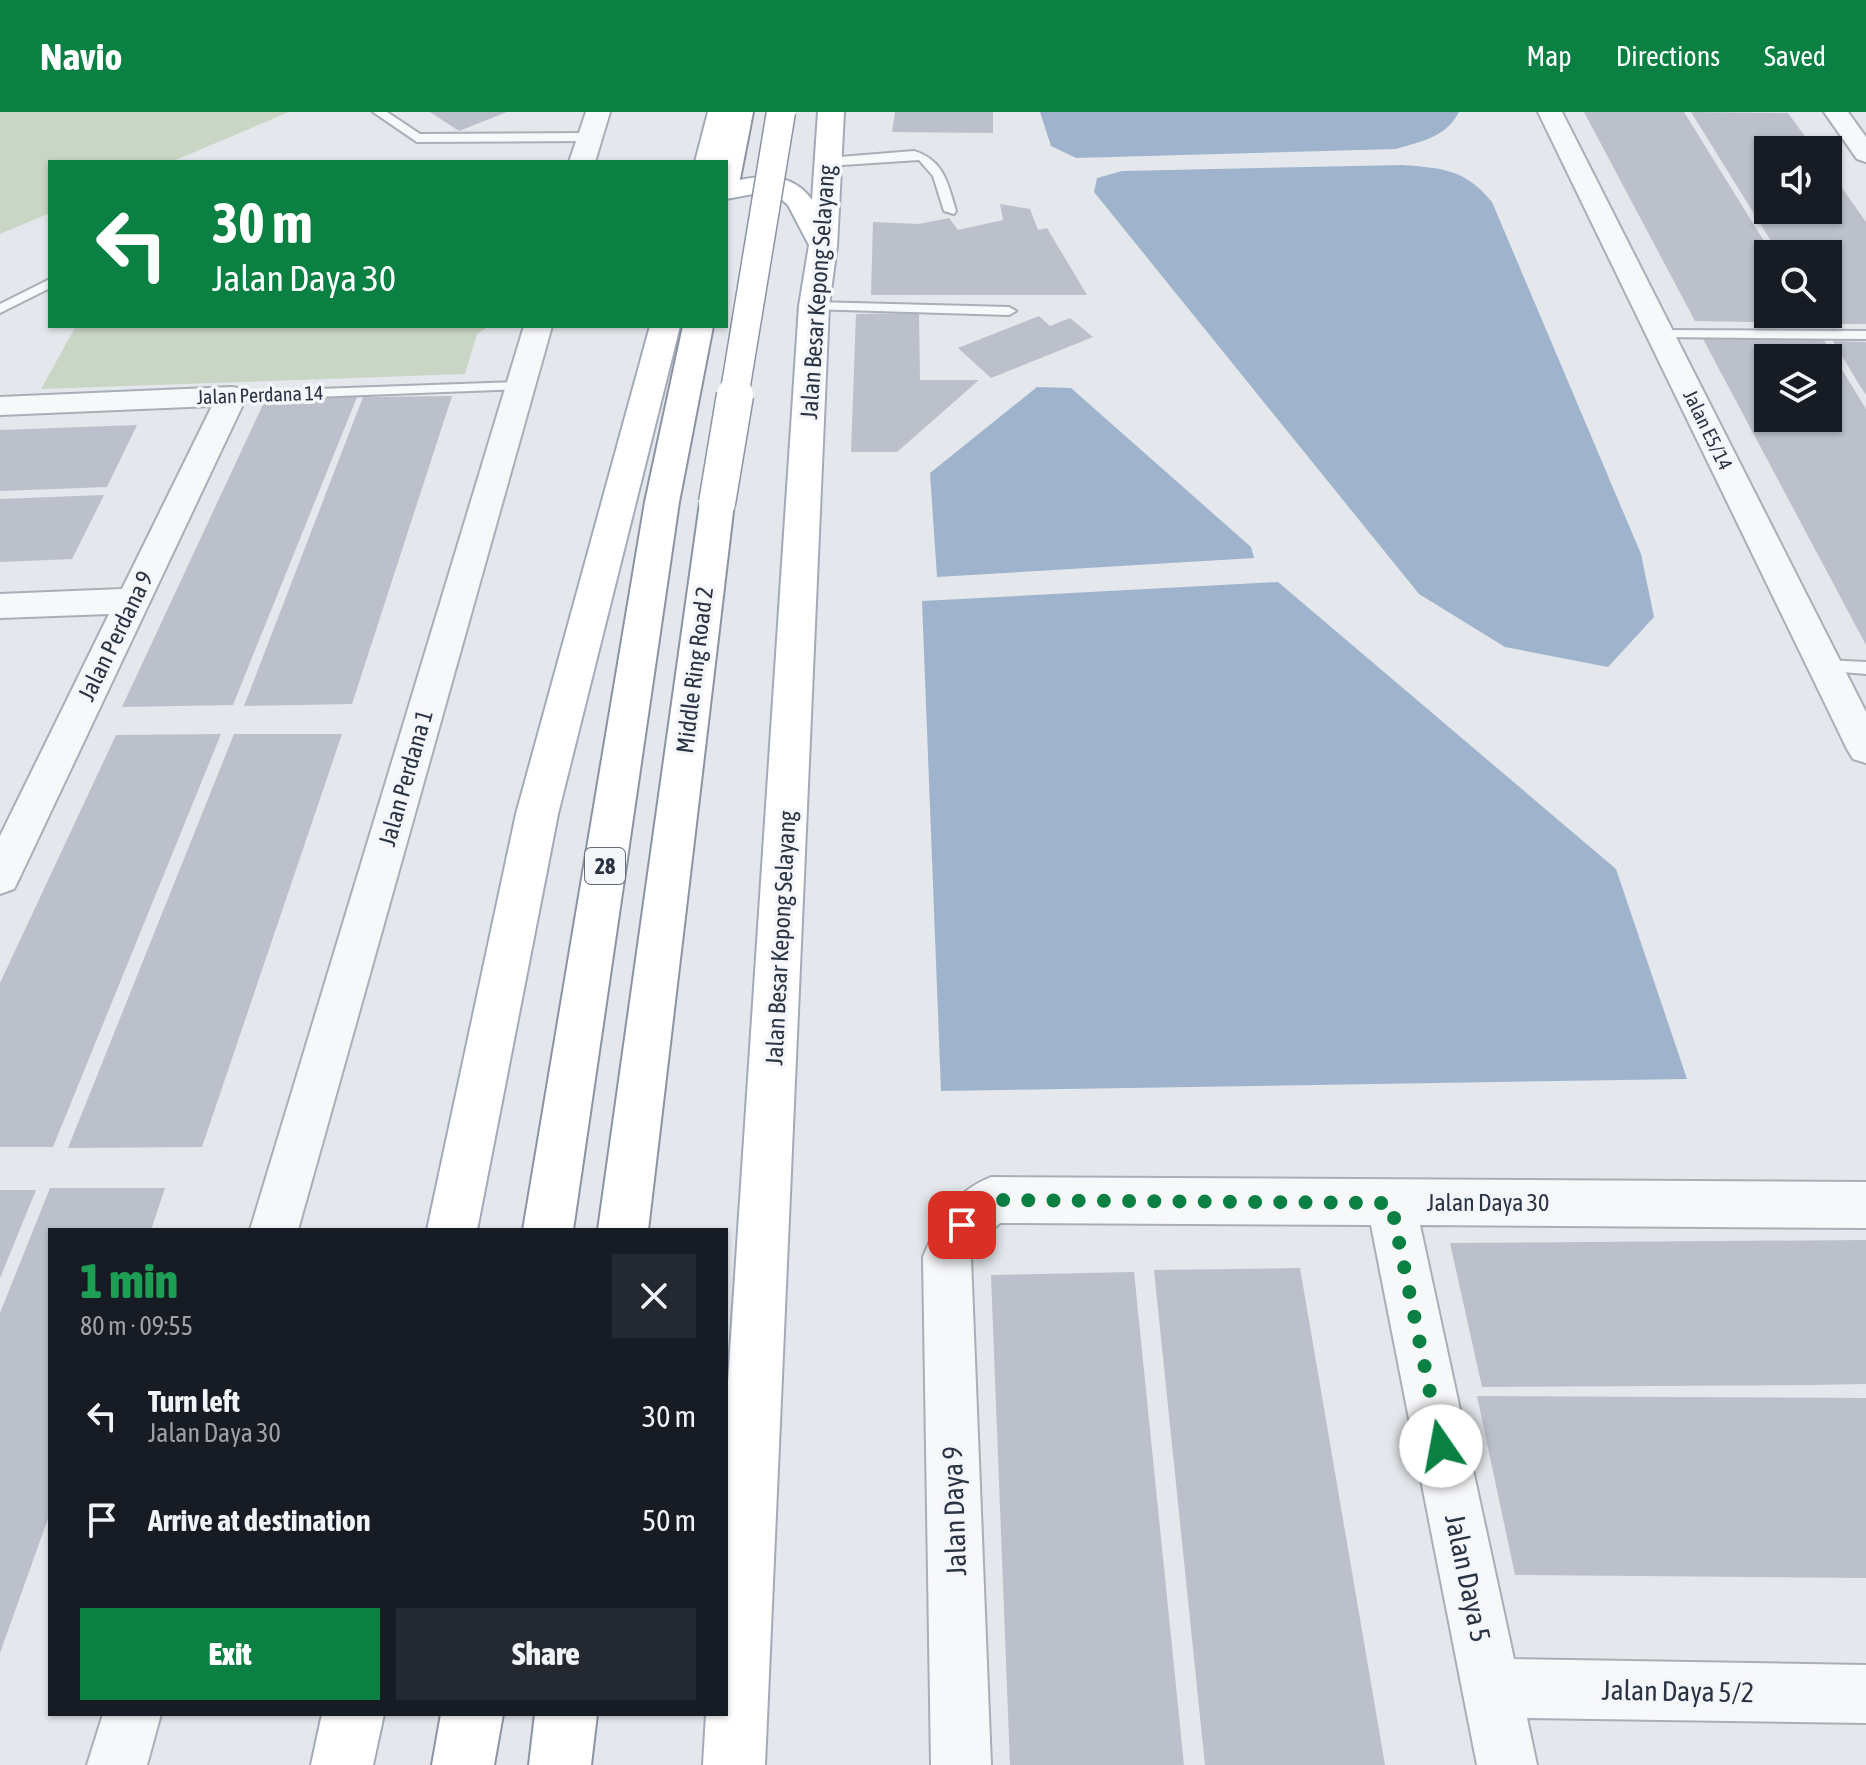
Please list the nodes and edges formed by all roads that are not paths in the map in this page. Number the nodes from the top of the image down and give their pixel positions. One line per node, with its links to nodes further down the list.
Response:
1 (379, 112): 9 (lane)
2 (598, 112): 9 (street)
3 (721, 112): 12 (main road)
4 (740, 112): 14 (main road)
5 (781, 112): 41 (main road, Middle Ring Road 2, bridge)
6 (831, 112): 13 (main road, Jalan Besar Kepong Selayang)
7 (1550, 112): 25 (street, Jalan E5/14)
8 (1836, 112): 10 (street)
9 (588, 137): 11 (street)
10 (1866, 154)
11 (582, 160)
12 (709, 160)
13 (827, 162): 16 (lane); 17 (main road, Jalan Besar Kepong Selayang)
14 (728, 174)
15 (728, 191): 17 (main road)
16 (950, 211)
17 (823, 246): 19 (main road, Jalan Besar Kepong Selayang)
18 (48, 284): 20 (lane)
19 (814, 306): 21 (lane); 53 (main road, Jalan Besar Kepong Selayang)
20 (0, 309)
21 (1009, 311)
22 (537, 328): 27 (street, Jalan Perdana 1)
23 (664, 328): 39 (main road)
24 (698, 328): 40 (main road, 28)
25 (1660, 333): 26 (lane); 32 (street, Jalan E5/14)
26 (1866, 335)
27 (520, 386): 28 (lane, Jalan Perdana 14); 38 (street, Jalan Perdana 1)
28 (232, 396): 29 (street, Jalan Perdana 14); 30 (street, Jalan Perdana 9)
29 (0, 406)
30 (132, 601): 31 (street); 35 (street, Jalan Perdana 9)
31 (0, 606)
32 (1825, 666): 33 (lane); 34 (street, Jalan E5/14)
33 (1866, 668)
34 (1866, 749)
35 (4, 861)
36 (1391, 1203): 37 (street, Jalan Daya 30); 42 (street, Jalan Daya 30); 43 (street, Jalan Daya 5)
37 (1866, 1205)
38 (275, 1228)
39 (452, 1228)
40 (548, 1228)
41 (623, 1228)
42 (947, 1257): 54 (street, Jalan Daya 9)
43 (1491, 1688): 44 (street, Jalan Daya 5/2); 55 (street, Jalan Daya 5)
44 (1866, 1694)
45 (131, 1716): 49 (street)
46 (353, 1716): 50 (main road)
47 (472, 1716): 51 (main road)
48 (566, 1716): 52 (main road)
49 (117, 1765)
50 (342, 1765)
51 (463, 1765)
52 (560, 1765)
53 (734, 1765)
54 (961, 1765)
55 (1507, 1765)

